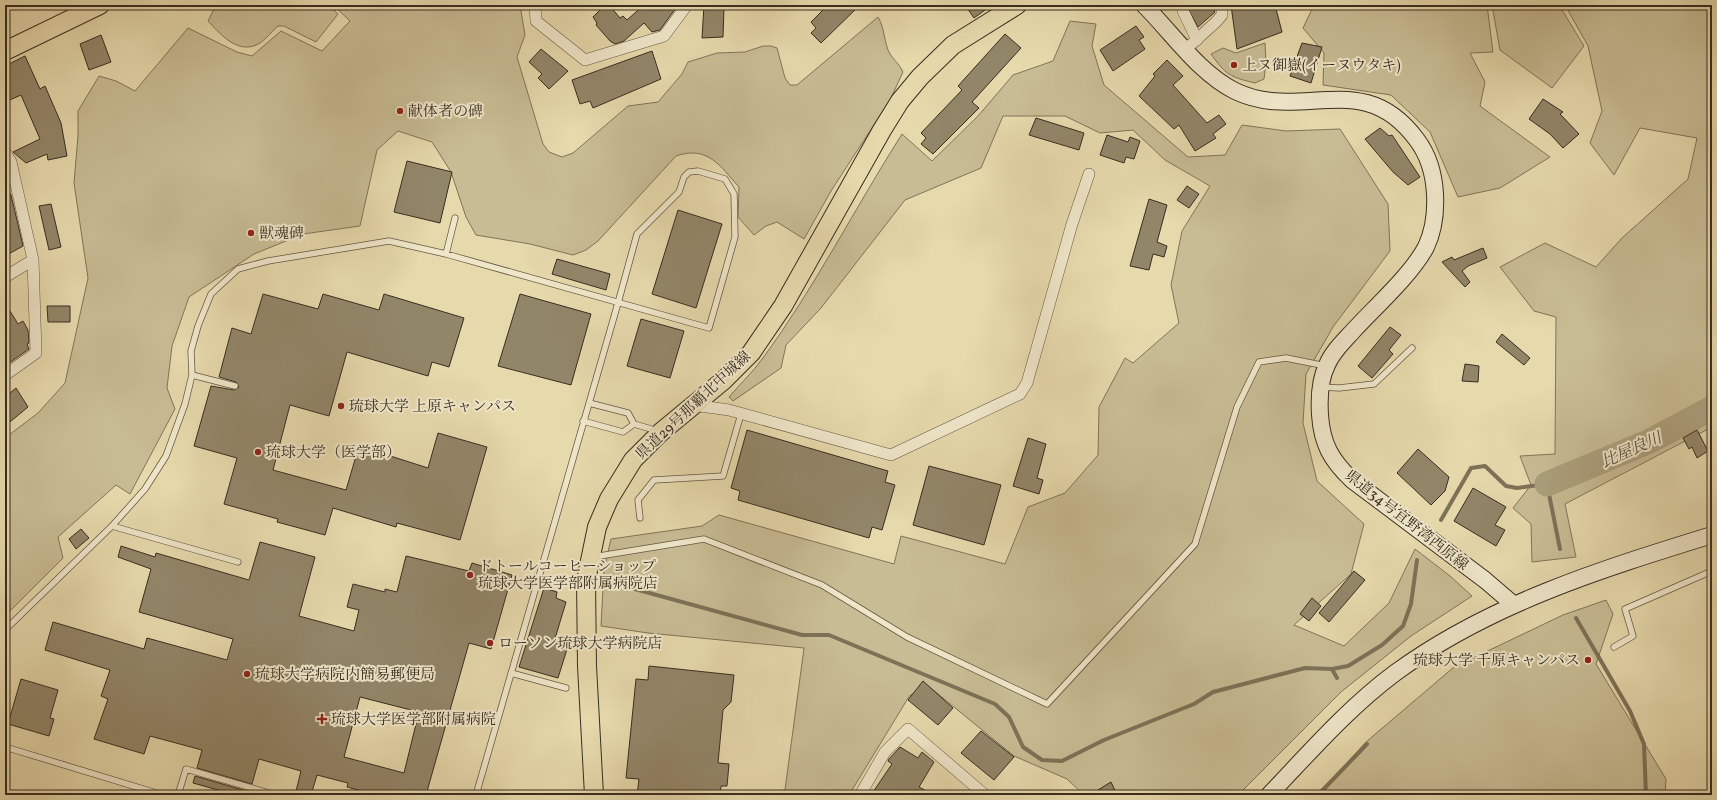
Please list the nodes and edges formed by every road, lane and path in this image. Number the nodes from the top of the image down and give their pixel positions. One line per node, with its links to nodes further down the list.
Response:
1 (100, 5): 9 (main road)
2 (535, 5): 3 (street)
3 (687, 5)
4 (1017, 5): 25 (main road, 県道29号那覇北中城線)
5 (1144, 5): 8 (main road, 県道34号宜野湾西原線)
6 (1222, 5): 8 (street)
7 (1183, 11): 8 (street)
8 (1192, 45): 19 (main road, 県道34号宜野湾西原線)
9 (5, 51)
10 (5, 152): 11 (street)
11 (8, 164): 15 (street)
12 (1089, 174): 26 (street)
13 (455, 218): 14 (lane)
14 (446, 254): 17 (lane); 21 (lane)
15 (33, 260): 16 (street); 20 (street)
16 (5, 277)
17 (618, 303): 17 (lane); 24 (lane)
18 (1412, 348): 23 (lane)
19 (1326, 366): 23 (main road, 県道34号宜野湾西原線); 33 (lane)
20 (5, 375)
21 (192, 375): 22 (lane); 31 (lane)
22 (235, 386)
23 (1321, 387): 36 (main road, 県道34号宜野湾西原線)
24 (589, 403): 27 (lane); 28 (lane)
25 (693, 405): 26 (street); 29 (main road, 県道29号那覇北中城線)
26 (741, 414): 30 (lane)
27 (583, 421): 28 (lane); 39 (lane)
28 (634, 424): 29 (lane)
29 (660, 432): 33 (main road, 県道29号那覇北中城線)
30 (640, 518)
31 (112, 526): 34 (lane); 37 (lane)
32 (1712, 535): 36 (main road)
33 (590, 557): 47 (main road, 県道29号那覇北中城線)
34 (238, 562)
35 (1712, 571): 38 (lane)
36 (1514, 604): 49 (main road)
37 (5, 630)
38 (1614, 647)
39 (511, 673): 40 (lane); 46 (lane)
40 (566, 688)
41 (5, 747): 43 (lane)
42 (984, 794): 48 (street)
43 (163, 795)
44 (178, 795): 45 (lane)
45 (276, 795)
46 (476, 795)
47 (594, 795)
48 (860, 795)
49 (1269, 795)

